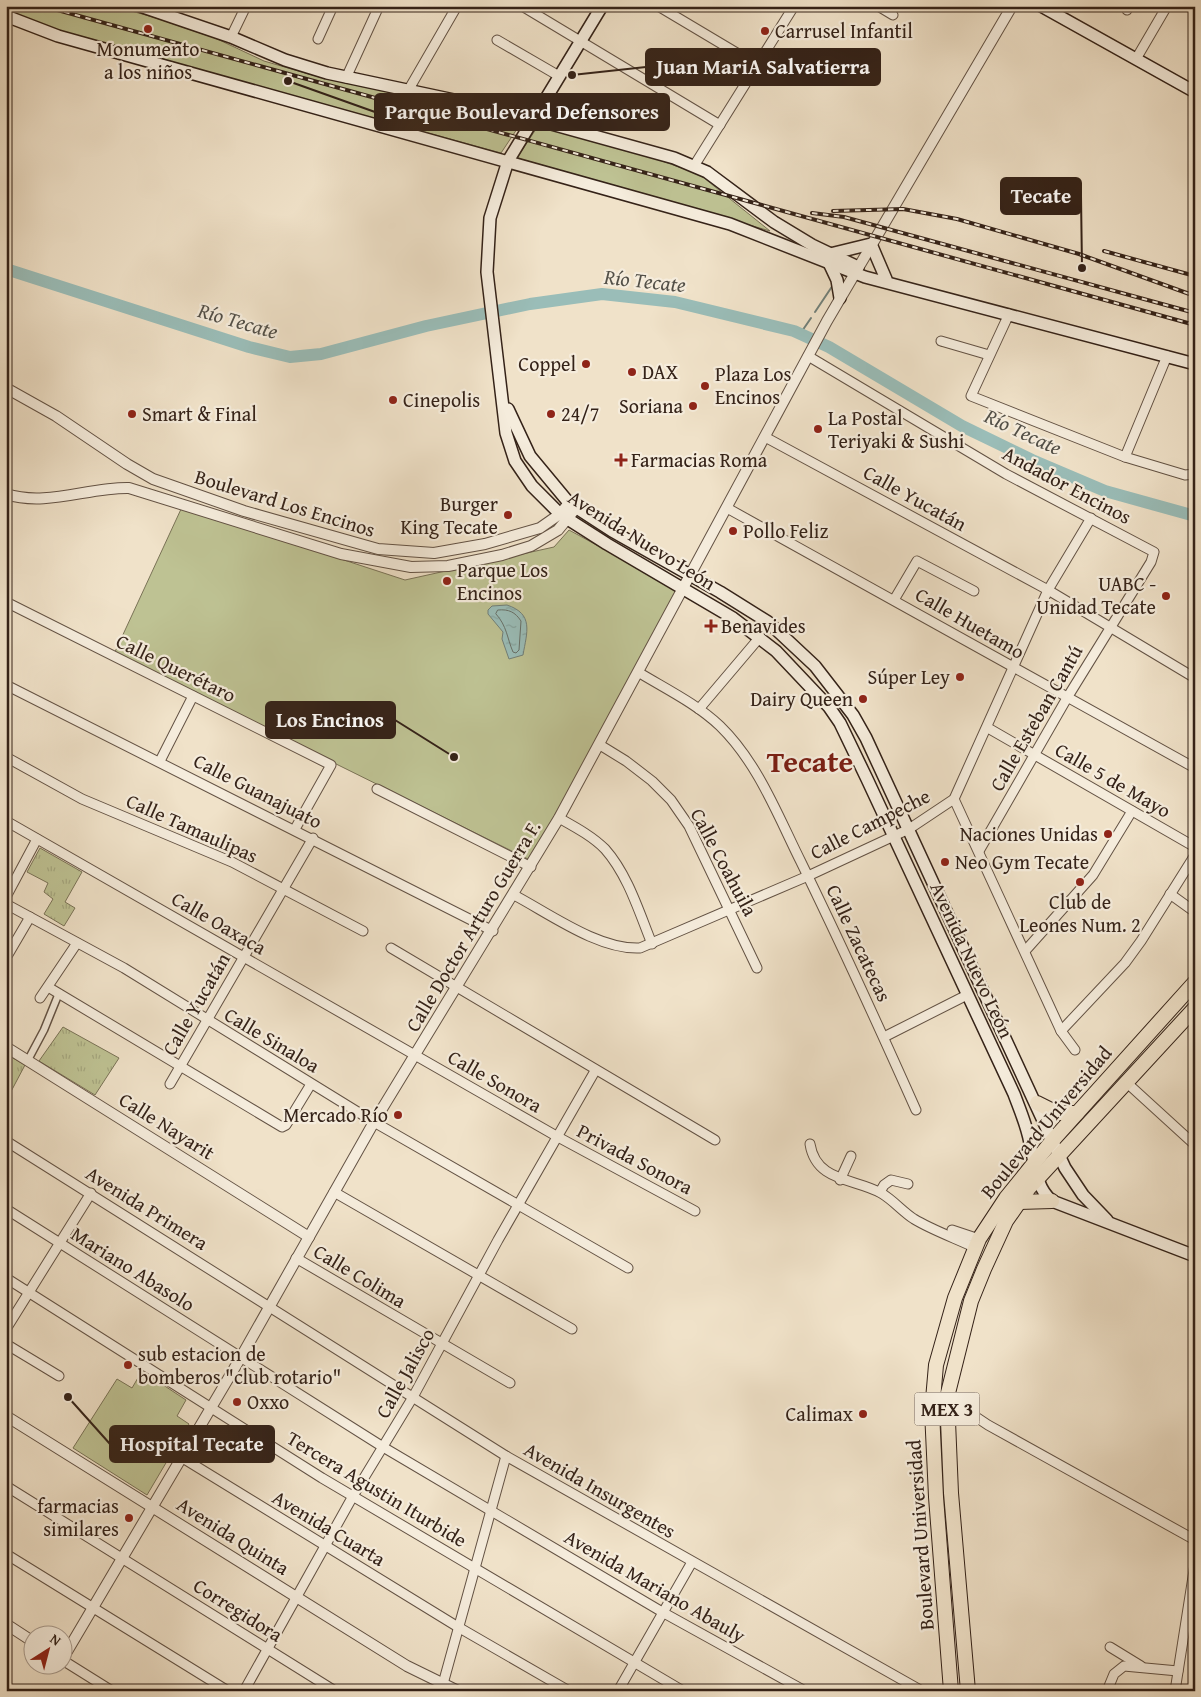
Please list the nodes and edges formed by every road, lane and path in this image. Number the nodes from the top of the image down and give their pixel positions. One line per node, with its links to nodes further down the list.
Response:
1 (140, 6): 16 (main road)
2 (246, 6): 16 (street)
3 (333, 6): 17 (street)
4 (379, 6): 23 (street)
5 (457, 6): 24 (street)
6 (522, 6): 19 (street)
7 (602, 6): 19 (main road)
8 (658, 6): 21 (street)
9 (878, 6): 14 (street)
10 (1012, 6): 30 (street, Calle Doctor Arturo Guerra F.)
11 (1042, 6): 20 (main road)
12 (1167, 6): 20 (street)
13 (790, 8): 21 (street)
14 (893, 15)
15 (6, 16): 28 (main road)
16 (231, 37): 23 (main road)
17 (318, 39)
18 (497, 40): 22 (street)
19 (581, 42): 22 (main road); 27 (street)
20 (1136, 59): 25 (main road)
21 (757, 65): 27 (street)
22 (559, 76): 26 (main road)
23 (346, 78): 24 (main road)
24 (409, 89): 26 (main road)
25 (1195, 92)
26 (533, 118): 28 (main road); 29 (main road)
27 (720, 125): 29 (street)
28 (508, 161): 31 (main road); 43 (main road)
29 (694, 166): 31 (main road)
30 (872, 244): 31 (main road); 32 (street, Calle Doctor Arturo Guerra F.); 33 (main road)
31 (829, 259): 32 (main road); 35 (main road)
32 (856, 270): 33 (main road); 34 (main road); 35 (street, Calle Doctor Arturo Guerra F.)
33 (886, 279): 34 (main road)
34 (898, 285): 36 (main road)
35 (840, 298): 39 (street, Calle Doctor Arturo Guerra F.)
36 (1009, 314): 38 (street); 40 (main road)
37 (941, 341): 38 (street)
38 (989, 355): 45 (street, Andador Encinos)
39 (808, 356): 44 (street, Calle Doctor Arturo Guerra F.); 51 (street, Andador Encinos)
40 (1167, 356): 41 (main road); 45 (street)
41 (1195, 364)
42 (6, 388): 52 (street, Boulevard Los Encinos)
43 (504, 398): 48 (main road, Avenida Nuevo León); 50 (main road, Avenida Nuevo León)
44 (765, 436): 49 (street, Calle Doctor Arturo Guerra F.); 57 (street, Calle Yucatán)
45 (1125, 458): 46 (street, Andador Encinos)
46 (1194, 475)
47 (6, 494): 53 (street, Boulevard Los Encinos)
48 (573, 506): 50 (street, Boulevard Los Encinos); 55 (main road, Avenida Nuevo León)
49 (727, 508): 55 (street, Calle Doctor Arturo Guerra F.); 59 (street, Calle Huetamo)
50 (564, 517): 52 (street, Boulevard Los Encinos); 53 (street, Boulevard Los Encinos); 56 (main road, Avenida Nuevo León)
51 (1091, 518): 54 (street, Andador Encinos); 57 (street, Calle Campeche)
52 (327, 536): 53 (street)
53 (323, 548)
54 (1154, 552): 61 (street, Calle Esteban Cantú)
55 (690, 575): 56 (street, Calle Doctor Arturo Guerra F.); 82 (main road, Avenida Nuevo León)
56 (683, 589): 62 (main road, Avenida Nuevo León); 64 (street, Calle Doctor Arturo Guerra F.)
57 (1048, 590): 61 (street, Calle Yucatán); 63 (street, Calle Campeche)
58 (974, 591): 59 (street)
59 (894, 600): 63 (street, Calle Huetamo)
60 (7, 603): 67 (street, Calle Querétaro)
61 (1111, 626): 65 (street, Calle Yucatán); 68 (street, Calle Esteban Cantú)
62 (760, 637): 69 (street); 83 (main road, Avenida Nuevo León)
63 (1012, 667): 68 (street, Calle Huetamo); 70 (street, Calle Campeche)
64 (638, 672): 69 (street, Calle Zacatecas); 71 (street, Calle Doctor Arturo Guerra F.)
65 (1195, 678)
66 (6, 685): 74 (street, Calle Guanajuato)
67 (193, 696): 74 (street); 81 (street, Calle Querétaro)
68 (1067, 698): 72 (street, Calle Esteban Cantú); 75 (street, Calle Huetamo)
69 (699, 709): 90 (street, Calle Zacatecas)
70 (988, 728): 72 (street, Calle 5 de Mayo); 77 (street, Calle Campeche)
71 (600, 745): 79 (street, Calle Doctor Arturo Guerra F.); 96 (street, Calle Coahuila)
72 (1035, 756): 78 (street, Calle 5 de Mayo); 87 (street, Calle Esteban Cantú)
73 (6, 757): 91 (street, Calle Tamaulipas)
74 (160, 761): 81 (street, Calle Guanajuato)
75 (1195, 768)
76 (377, 788): 89 (street)
77 (954, 799): 82 (street, Calle Campeche); 87 (street)
78 (1132, 811): 86 (street, Calle 5 de Mayo); 104 (street)
79 (559, 818): 89 (street, Calle Doctor Arturo Guerra F.); 102 (street)
80 (6, 821): 85 (street, Calle Oaxaca)
81 (295, 829): 84 (street, Calle Guanajuato)
82 (909, 829): 83 (street, Calle Campeche); 127 (main road, Avenida Nuevo León)
83 (894, 836): 90 (street, Calle Campeche); 112 (main road, Avenida Nuevo León)
84 (313, 838): 91 (street, Calle Yucatán); 99 (street, Calle Guanajuato)
85 (37, 839): 94 (street); 106 (street, Calle Oaxaca)
86 (1195, 847)
87 (979, 851): 104 (street)
88 (1195, 856): 93 (street)
89 (530, 867): 92 (street, Calle Doctor Arturo Guerra F.)
90 (808, 876): 96 (street, Calle Campeche); 117 (street, Calle Zacatecas)
91 (283, 890): 100 (street, Calle Tamaulipas); 106 (street, Calle Yucatán)
92 (514, 894): 99 (street, Calle Doctor Arturo Guerra F.); 102 (street, Calle Campeche)
93 (1170, 894): 97 (street); 116 (street)
94 (6, 897)
95 (6, 904): 98 (street, Calle Sinaloa)
96 (731, 910): 102 (street, Calle Campeche); 107 (street, Calle Coahuila)
97 (1195, 912)
98 (30, 917): 101 (street, Calle Sinaloa); 105 (street)
99 (493, 930): 110 (street, Calle Doctor Arturo Guerra F.)
100 (363, 931)
101 (77, 943): 109 (street); 115 (street, Calle Sinaloa)
102 (652, 944)
103 (391, 948): 110 (street)
104 (1025, 951): 116 (street)
105 (6, 958)
106 (244, 958): 115 (street, Calle Yucatán); 120 (street, Calle Oaxaca)
107 (757, 968)
108 (1195, 982): 129 (main road, Boulevard Universidad / MEX 3)
109 (48, 987): 111 (street); 113 (street)
110 (457, 988): 120 (street, Calle Doctor Arturo Guerra F.); 123 (street)
111 (59, 993): 121 (street); 122 (street)
112 (967, 995): 117 (street); 139 (main road, Avenida Nuevo León)
113 (40, 998)
114 (1195, 1008): 124 (main road, Boulevard Universidad / MEX 3)
115 (207, 1021): 122 (street, Calle Yucatán); 126 (street, Calle Sinaloa)
116 (1061, 1031): 119 (street)
117 (884, 1037): 128 (street, Calle Zacatecas)
118 (6, 1047): 121 (street, Calle Nayarit)
119 (1075, 1050)
120 (415, 1056): 130 (street, Calle Doctor Arturo Guerra F.); 131 (street, Calle Sonora)
121 (28, 1060): 152 (street, Calle Nayarit)
122 (181, 1065): 125 (street, Calle Yucatán); 126 (street)
123 (595, 1071): 131 (street, Calle Jalisco); 132 (street)
124 (1126, 1082): 136 (street); 138 (main road, Boulevard Universidad / MEX 3)
125 (170, 1084)
126 (311, 1084): 130 (street, Calle Sinaloa)
127 (1036, 1104): 129 (main road); 134 (main road, Avenida Nuevo León)
128 (916, 1110)
129 (1077, 1113): 134 (main road, Boulevard Universidad / MEX 3)
130 (374, 1122): 143 (street, Calle Doctor Arturo Guerra F.); 148 (street, Calle Sinaloa)
131 (558, 1137): 148 (street, Calle Jalisco); 150 (street, Privada Sonora)
132 (715, 1140)
133 (6, 1141): 145 (street, Avenida Primera)
134 (1052, 1141): 138 (main road, Avenida Nuevo León); 139 (main road, Boulevard Universidad / MEX 3)
135 (810, 1144): 141 (street)
136 (1195, 1145)
137 (851, 1156): 141 (street)
138 (1059, 1156): 140 (main road, Boulevard Universidad / MEX 3); 151 (main road, Avenida Nuevo León)
139 (1034, 1163): 140 (main road, Avenida Nuevo León); 154 (main road, Boulevard Universidad / MEX 3)
140 (1037, 1179): 146 (main road); 147 (main road, Boulevard Universidad / MEX 3)
141 (840, 1180): 144 (street)
142 (908, 1184): 144 (street)
143 (334, 1192): 152 (street, Calle Doctor Arturo Guerra F.); 158 (street)
144 (880, 1192): 154 (street)
145 (91, 1193): 153 (street); 161 (street, Avenida Primera)
146 (1052, 1201): 147 (main road); 151 (main road)
147 (1019, 1202): 171 (main road, Boulevard Universidad / MEX 3)
148 (519, 1205): 157 (street, Calle Sinaloa); 158 (street, Calle Jalisco)
149 (6, 1209): 153 (street, Mariano Abasolo)
150 (695, 1211)
151 (1110, 1223): 155 (main road)
152 (309, 1237): 156 (street, Calle Doctor Arturo Guerra F.)
153 (59, 1243): 160 (street); 166 (street, Mariano Abasolo)
154 (978, 1244): 169 (main road, Boulevard Universidad / MEX 3)
155 (1195, 1256)
156 (296, 1258): 161 (street, Calle Doctor Arturo Guerra F.); 165 (street, Calle Colima)
157 (628, 1268)
158 (478, 1276): 163 (street); 165 (street, Calle Jalisco)
159 (6, 1278): 160 (street, Tercera Agustin Iturbide)
160 (28, 1292): 162 (street); 172 (street, Tercera Agustin Iturbide)
161 (269, 1305): 166 (street, Calle Doctor Arturo Guerra F.); 170 (street, Avenida Insurgentes)
162 (6, 1329)
163 (572, 1329)
164 (6, 1344): 167 (street)
165 (441, 1344): 168 (street, Calle Colima); 170 (street, Calle Jalisco)
166 (241, 1358): 172 (street, Calle Doctor Arturo Guerra F.); 174 (street, Mariano Abasolo)
167 (59, 1376)
168 (510, 1383)
169 (933, 1388): 171 (street); 212 (main road, Boulevard Universidad / MEX 3)
170 (413, 1397): 174 (street, Calle Jalisco); 175 (street, Avenida Insurgentes)
171 (947, 1398): 181 (street); 213 (main road, Boulevard Universidad / MEX 3)
172 (212, 1406): 176 (street, Calle Doctor Arturo Guerra F.); 178 (street, Tercera Agustin Iturbide)
173 (6, 1416): 179 (street, Avenida Quinta)
174 (383, 1447): 178 (street, Calle Jalisco); 180 (street, Avenida Mariano Abauly)
175 (506, 1456): 180 (street); 185 (street, Avenida Insurgentes)
176 (181, 1457): 179 (street, Calle Doctor Arturo Guerra F.); 182 (street, Avenida Cuarta)
177 (6, 1486): 184 (street, Corregidora)
178 (352, 1496): 182 (street, Calle Jalisco); 187 (street, Tercera Agustin Iturbide)
179 (153, 1507): 184 (street, Calle Doctor Arturo Guerra F.); 188 (street, Avenida Quinta)
180 (490, 1510): 187 (street); 190 (street, Avenida Mariano Abauly)
181 (1195, 1540)
182 (325, 1546): 188 (street, Calle Jalisco); 192 (street, Avenida Cuarta)
183 (6, 1554): 189 (street)
184 (122, 1558): 189 (street, Calle Doctor Arturo Guerra F.); 196 (street, Corregidora)
185 (692, 1562): 190 (street); 211 (street, Avenida Insurgentes)
186 (1195, 1564): 200 (street)
187 (474, 1568): 192 (street); 197 (street, Tercera Agustin Iturbide)
188 (296, 1596): 196 (street, Calle Jalisco); 201 (street, Avenida Quinta)
189 (94, 1609): 194 (street); 203 (street)
190 (664, 1613): 197 (street); 210 (street, Avenida Mariano Abauly)
191 (6, 1624): 193 (street)
192 (458, 1627): 201 (street); 207 (street, Avenida Cuarta)
193 (22, 1634)
194 (72, 1645)
195 (1110, 1647): 199 (street)
196 (266, 1648): 204 (street, Calle Jalisco); 205 (street, Corregidora)
197 (634, 1662): 208 (street); 209 (street, Tercera Agustin Iturbide)
198 (72, 1666): 202 (street)
199 (1144, 1667): 200 (street); 214 (street)
200 (1178, 1671): 215 (street)
201 (442, 1688): 206 (street, Avenida Quinta)
202 (112, 1691)
203 (228, 1691)
204 (244, 1691)
205 (335, 1691)
206 (458, 1691)
207 (569, 1691)
208 (618, 1691)
209 (683, 1691)
210 (805, 1691)
211 (922, 1691)
212 (951, 1691)
213 (968, 1691)
214 (1107, 1691)
215 (1175, 1691)

